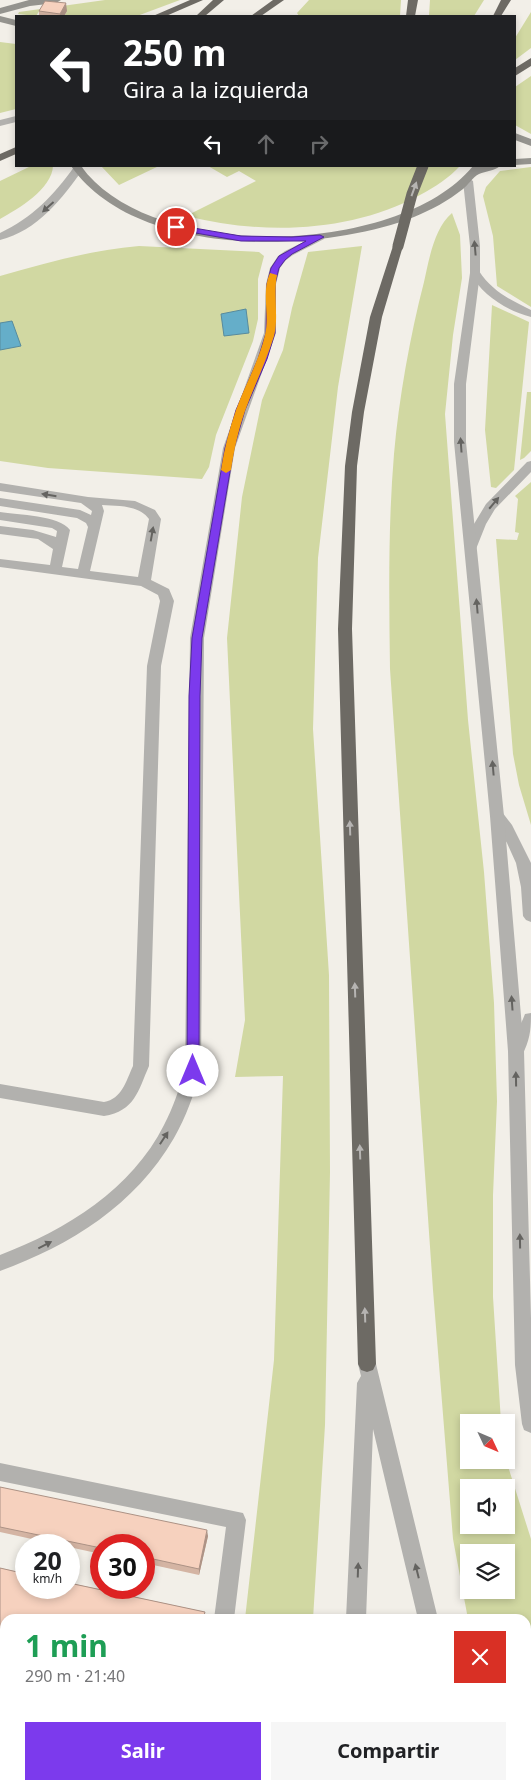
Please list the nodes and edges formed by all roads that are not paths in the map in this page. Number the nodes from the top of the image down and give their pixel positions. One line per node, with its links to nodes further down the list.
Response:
1 (56, 0): 8 (street)
2 (198, 0): 10 (highway)
3 (219, 0): 11 (highway)
4 (279, 0): 12 (highway)
5 (413, 0): 13 (highway)
6 (506, 0): 14 (highway)
7 (0, 2): 8 (street)
8 (30, 3): 9 (street)
9 (0, 11)
10 (160, 15)
11 (201, 15)
12 (256, 15)
13 (411, 15)
14 (498, 15)
15 (0, 19): 16 (street)
16 (15, 23)
17 (531, 61): 18 (highway)
18 (516, 72)
19 (15, 119): 20 (street)
20 (0, 123)
21 (516, 136): 22 (street)
22 (531, 143)
23 (15, 150): 24 (highway)
24 (0, 158)
25 (531, 161): 26 (street)
26 (516, 162)
27 (423, 167): 56 (highway, one-way to 27, bridge)
28 (492, 167): 30 (street)
29 (77, 168): 31 (street, one-way to 31); 32 (street)
30 (474, 173): 32 (street); 33 (street, one-way to 30)
31 (0, 237)
32 (320, 237): 53 (street, one-way to 32)
33 (475, 273): 34 (street); 42 (street, one-way to 33)
34 (531, 314)
35 (531, 466): 42 (street, one-way to 35)
36 (0, 487): 37 (street, one-way to 36)
37 (84, 500): 40 (street); 47 (street, one-way to 37)
38 (0, 502): 40 (street)
39 (0, 516): 43 (street)
40 (94, 527): 46 (street)
41 (0, 530): 43 (street)
42 (472, 546): 48 (street, one-way to 42)
43 (60, 549): 45 (street)
44 (0, 563): 45 (street)
45 (54, 570): 46 (street)
46 (83, 574): 47 (street)
47 (144, 582): 52 (street)
48 (498, 816): 49 (street); 51 (street, one-way to 48)
49 (531, 916)
50 (531, 1019): 51 (street)
51 (516, 1051): 54 (street, one-way to 51)
52 (0, 1091)
53 (0, 1263)
54 (521, 1290): 55 (street); 57 (street)
55 (531, 1305)
56 (367, 1364): 60 (street, one-way to 56); 61 (street, one-way to 56)
57 (531, 1424)
58 (0, 1472): 59 (street)
59 (225, 1614)
60 (356, 1614)
61 (427, 1614)

